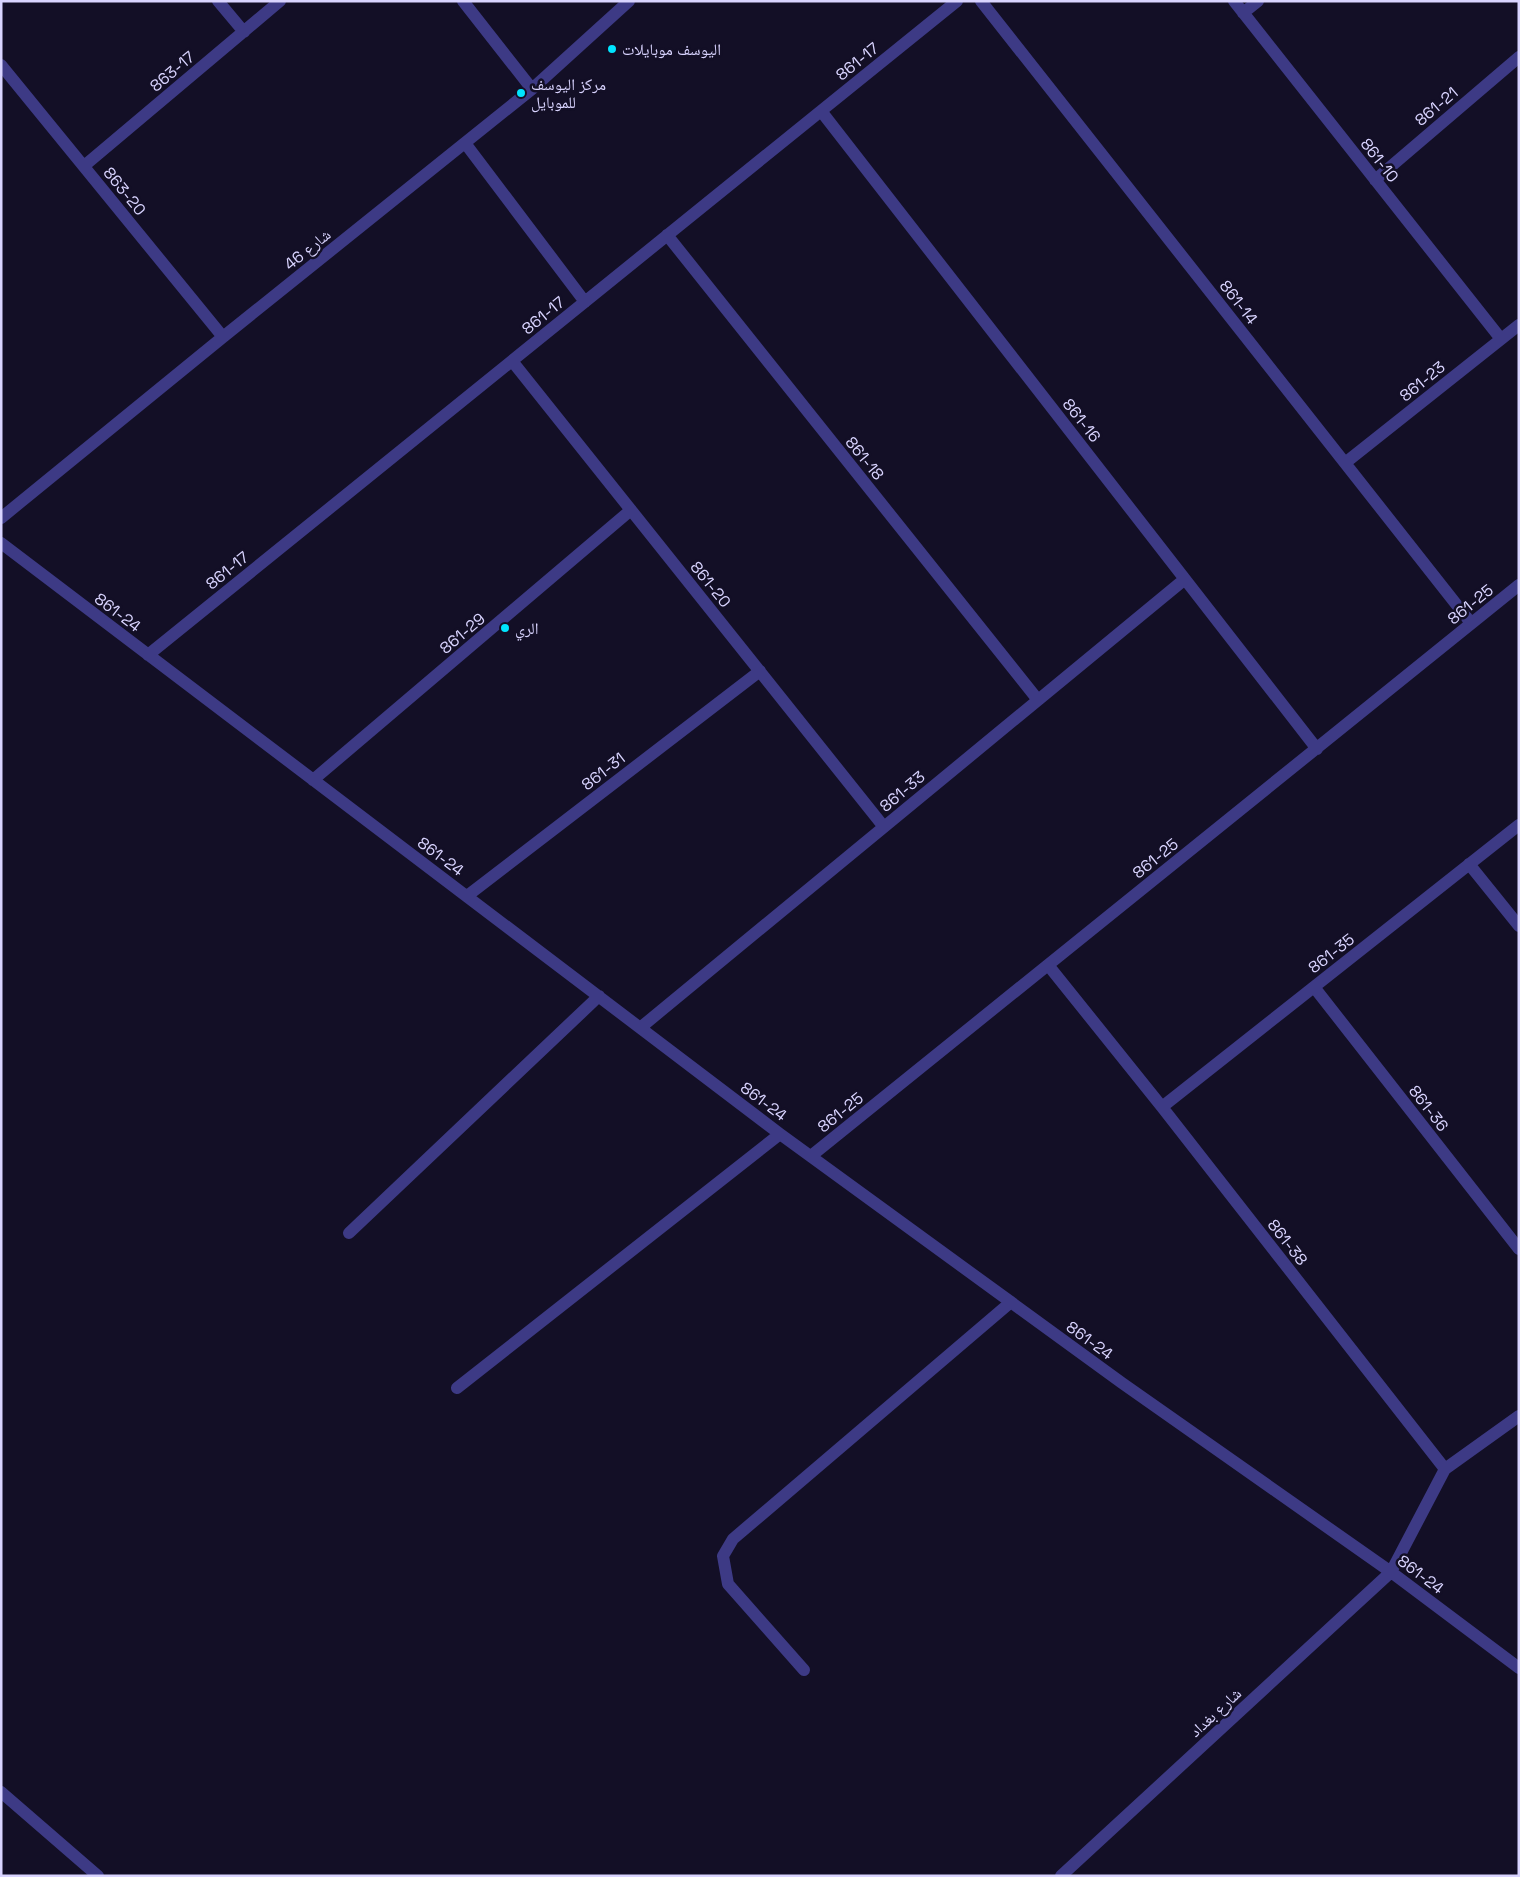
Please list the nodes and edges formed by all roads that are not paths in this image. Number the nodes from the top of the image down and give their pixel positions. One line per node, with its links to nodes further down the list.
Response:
1 (218, 1): 10 (street)
2 (280, 1): 10 (street, 863-17)
3 (463, 1): 13 (street)
4 (629, 1): 13 (street, شارع 46)
5 (957, 1): 14 (street, 861-17)
6 (981, 1): 24 (street, 861-14)
7 (1234, 1): 9 (street, 861-10)
8 (1258, 1): 9 (street)
9 (1243, 13): 17 (street, 861-10)
10 (244, 32): 16 (street, 863-17)
11 (1519, 57): 17 (street, 861-21)
12 (1, 65): 16 (street, 863-20)
13 (532, 89): 15 (street, شارع 46)
14 (821, 111): 18 (street, 861-17); 28 (street, 861-16)
15 (465, 143): 19 (street); 21 (street, شارع 46)
16 (84, 166): 21 (street, 863-20)
17 (1375, 180): 22 (street, 861-10)
18 (667, 235): 19 (street, 861-17); 33 (street, 861-18)
19 (585, 302): 23 (street, 861-17)
20 (1519, 324): 22 (street, 861-23)
21 (223, 337): 26 (street, شارع 46)
22 (1501, 339): 24 (street, 861-23)
23 (512, 360): 25 (street, 861-20); 31 (street, 861-17)
24 (1345, 463): 30 (street, 861-14)
25 (631, 510): 32 (street, 861-20); 35 (street, 861-29)
26 (1, 518)
27 (1, 543): 31 (street, 861-24)
28 (1185, 579): 33 (street, 861-33); 34 (street, 861-16)
29 (1519, 585): 30 (street, 861-25)
30 (1471, 623): 34 (street, 861-25)
31 (148, 655): 35 (street, 861-24)
32 (760, 671): 37 (street, 861-20); 39 (street, 861-31)
33 (1038, 700): 37 (street, 861-33)
34 (1317, 748): 41 (street, 861-25)
35 (314, 780): 39 (street, 861-24)
36 (1519, 824): 38 (street, 861-35)
37 (884, 827): 44 (street, 861-33)
38 (1469, 864): 40 (street); 42 (street, 861-35)
39 (467, 896): 43 (street, 861-24)
40 (1519, 926)
41 (1048, 965): 45 (street, 861-38); 47 (street, 861-25)
42 (1314, 987): 45 (street, 861-35); 49 (street, 861-36)
43 (599, 996): 44 (street, 861-24); 48 (street)
44 (640, 1028): 46 (street, 861-24)
45 (1162, 1107): 53 (street, 861-38)
46 (780, 1134): 47 (street, 861-24); 51 (street)
47 (811, 1156): 50 (street, 861-24)
48 (349, 1233)
49 (1519, 1249)
50 (1011, 1302): 54 (street, 861-24); 56 (street)
51 (457, 1388)
52 (1519, 1416): 53 (street)
53 (1445, 1469): 54 (street, شارع بغداد)
54 (1391, 1572): 55 (street, 861-24); 59 (street, شارع بغداد)
55 (1519, 1668)
56 (804, 1670)
57 (1, 1792): 58 (street)
58 (98, 1876)
59 (1061, 1876)

